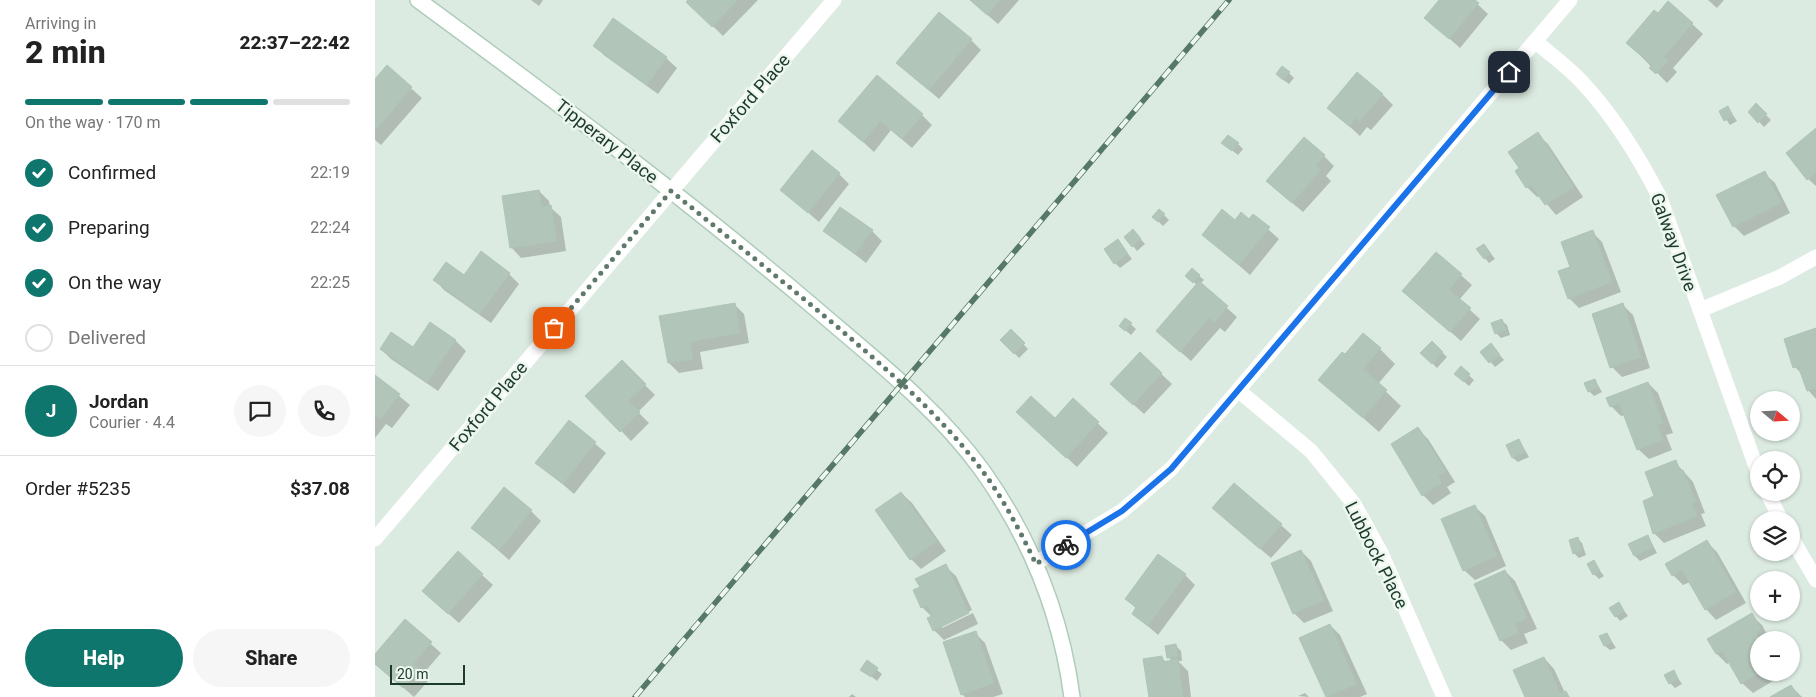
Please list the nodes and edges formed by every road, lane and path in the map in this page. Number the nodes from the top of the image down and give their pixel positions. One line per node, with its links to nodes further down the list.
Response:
1 (418, 0): 5 (street, Tipperary Place)
2 (834, 0): 5 (street, Foxford Place)
3 (1570, 0): 4 (street)
4 (1535, 41): 7 (street, Galway Drive); 8 (street)
5 (671, 191): 10 (street, Foxford Place); 12 (street, Tipperary Place)
6 (1816, 257): 7 (street)
7 (1700, 310): 9 (street, Galway Drive)
8 (1239, 391): 12 (street); 15 (street, Lubbock Place)
9 (1750, 451)
10 (375, 539)
11 (1800, 552): 13 (street)
12 (1036, 564): 14 (street, Tipperary Place)
13 (1816, 580)
14 (1072, 697)
15 (1444, 697)

